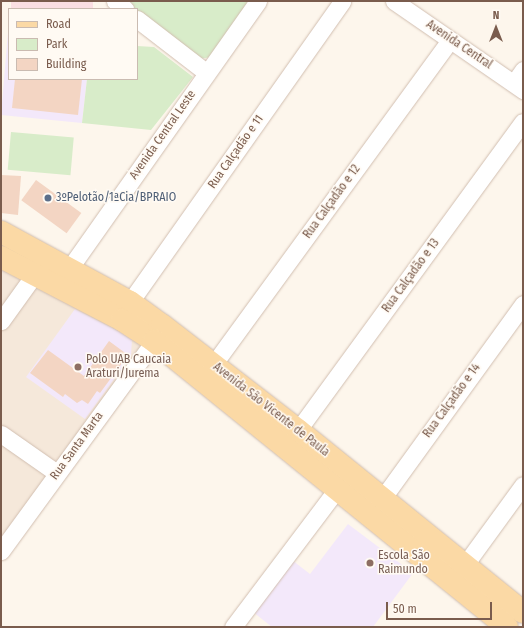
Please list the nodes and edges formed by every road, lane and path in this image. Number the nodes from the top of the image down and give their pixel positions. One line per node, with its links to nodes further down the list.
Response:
1 (114, 1): 5 (street)
2 (258, 1): 8 (street, Avenida Central Leste)
3 (342, 1): 15 (street, Rua Calçadão e 11)
4 (394, 1): 7 (street, Avenida Central)
5 (124, 8)
6 (138, 19): 8 (street)
7 (450, 40): 9 (street, Avenida Central); 19 (street, Rua Calçadão e 12)
8 (207, 73): 13 (street, Avenida Central Leste)
9 (520, 81)
10 (523, 122): 20 (street, Rua Calçadão e 13)
11 (1, 232): 13 (main road, Avenida São Vicente de Paula)
12 (1, 257): 14 (main road, Avenida São Vicente de Paula)
13 (69, 269): 15 (main road, Avenida São Vicente de Paula)
14 (34, 275): 17 (street); 18 (main road, Avenida São Vicente de Paula)
15 (130, 302): 19 (main road, Avenida São Vicente de Paula)
16 (523, 304): 25 (street, Rua Calçadão e 14)
17 (1, 320)
18 (154, 342): 22 (street, Rua Santa Marta); 24 (main road, Avenida São Vicente de Paula)
19 (213, 365): 20 (main road, Avenida São Vicente de Paula)
20 (298, 430): 25 (main road, Avenida São Vicente de Paula)
21 (1, 434): 22 (street)
22 (57, 473): 26 (street, Rua Santa Marta)
23 (523, 485): 27 (street)
24 (337, 489): 29 (street); 30 (main road, Avenida São Vicente de Paula)
25 (382, 499): 27 (main road, Avenida São Vicente de Paula)
26 (1, 551)
27 (464, 566): 28 (main road, Avenida São Vicente de Paula)
28 (523, 612)
29 (233, 627)
30 (507, 627)

